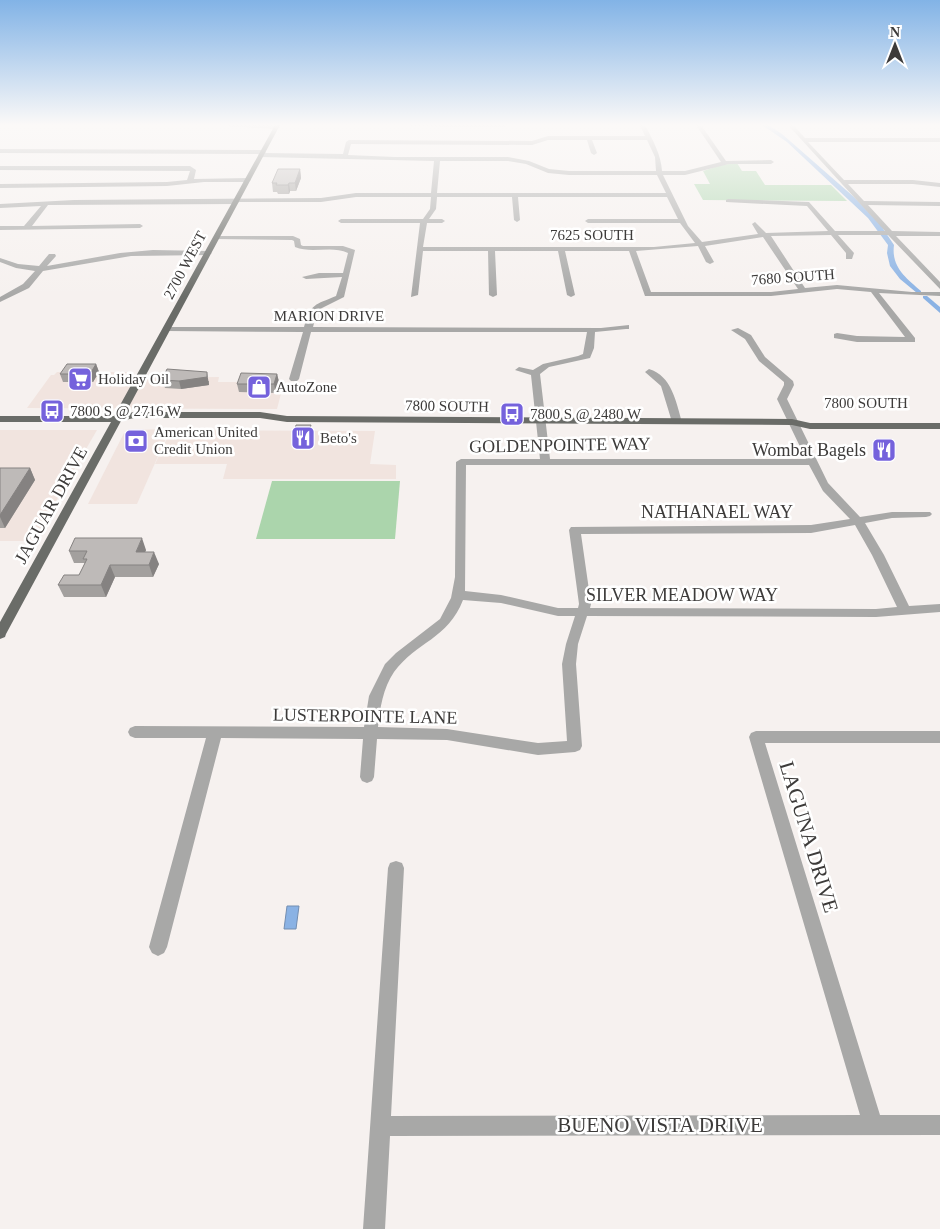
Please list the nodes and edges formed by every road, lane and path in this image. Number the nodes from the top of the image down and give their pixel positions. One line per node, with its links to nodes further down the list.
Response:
1 (186, 182): 9 (street)
2 (247, 182): 14 (main road, 2700 WEST)
3 (435, 182): 11 (street)
4 (663, 182): 13 (street)
5 (843, 182): 16 (street)
6 (905, 182): 7 (street)
7 (940, 185)
8 (0, 186): 9 (street)
9 (8, 186): 10 (street)
10 (0, 192)
11 (434, 195): 12 (street); 14 (street); 22 (street)
12 (515, 195): 13 (street); 20 (street)
13 (669, 195): 25 (street)
14 (237, 201): 17 (street); 34 (main road, 2700 WEST)
15 (728, 201): 30 (street)
16 (862, 203): 18 (street); 31 (street)
17 (46, 204): 19 (street); 29 (street)
18 (940, 204)
19 (0, 206)
20 (517, 220)
21 (341, 221): 22 (street)
22 (423, 221): 23 (street); 36 (street)
23 (442, 221)
24 (588, 221): 25 (street)
25 (682, 221): 35 (street)
26 (754, 224): 33 (street)
27 (140, 226): 29 (street)
28 (0, 228): 29 (street)
29 (26, 228)
30 (834, 234): 31 (street, 7625 SOUTH); 33 (street, 7625 SOUTH); 43 (street)
31 (886, 234): 32 (street, 7625 SOUTH); 50 (street)
32 (940, 234)
33 (764, 235): 35 (street, 7625 SOUTH); 52 (street)
34 (216, 238): 40 (main road, 2700 WEST); 48 (street)
35 (701, 245): 39 (street, 7625 SOUTH); 46 (street)
36 (419, 249): 37 (street, 7625 SOUTH); 54 (street)
37 (491, 249): 38 (street, 7625 SOUTH); 55 (street)
38 (561, 249): 39 (street, 7625 SOUTH); 56 (street)
39 (632, 249): 52 (street, 7680 SOUTH)
40 (208, 253): 41 (street); 59 (main road, 2700 WEST)
41 (132, 254): 45 (street); 47 (street)
42 (52, 256): 47 (street)
43 (849, 258)
44 (0, 260): 47 (street)
45 (128, 261)
46 (710, 262)
47 (40, 269): 57 (street)
48 (346, 275): 49 (street); 61 (street)
49 (306, 277)
50 (940, 287)
51 (874, 290): 52 (street, 7680 SOUTH); 53 (street, 7680 SOUTH); 65 (street)
52 (804, 291)
53 (940, 294)
54 (414, 295)
55 (493, 295)
56 (570, 295)
57 (0, 300)
58 (626, 327): 63 (street, MARION DRIVE)
59 (167, 329): 60 (street, MARION DRIVE); 74 (main road, 2700 WEST)
60 (224, 329): 61 (street, MARION DRIVE); 66 (street)
61 (307, 329): 62 (street, MARION DRIVE); 71 (street)
62 (435, 330): 63 (street, MARION DRIVE); 67 (street)
63 (591, 330): 70 (street)
64 (735, 330): 77 (street)
65 (837, 336)
66 (219, 339)
67 (434, 340)
68 (519, 370): 70 (street)
69 (649, 372): 76 (street)
70 (535, 373): 75 (street)
71 (294, 378)
72 (940, 418): 77 (main road, 7800 SOUTH)
73 (0, 419): 74 (main road, 7800 SOUTH)
74 (118, 419): 75 (main road, 7800 SOUTH); 87 (main road, JAGUAR DRIVE)
75 (541, 422): 76 (main road, 7800 SOUTH); 79 (street)
76 (677, 422): 77 (main road, 7800 SOUTH)
77 (792, 422): 78 (main road, 7800 SOUTH); 80 (street)
78 (940, 426)
79 (545, 462): 80 (street, GOLDENPOINTE WAY); 83 (street, GOLDENPOINTE WAY)
80 (813, 462): 82 (street)
81 (926, 514): 82 (street, NATHANAEL WAY)
82 (858, 521): 85 (street, NATHANAEL WAY); 86 (street)
83 (459, 595): 85 (street, SILVER MEADOW WAY); 90 (street, GOLDENPOINTE WAY)
84 (940, 608): 86 (street, SILVER MEADOW WAY)
85 (584, 612): 86 (street, SILVER MEADOW WAY); 90 (street, LUSTERPOINTE LANE)
86 (906, 612)
87 (0, 634)
88 (136, 732): 89 (street, LUSTERPOINTE LANE)
89 (215, 732): 90 (street, LUSTERPOINTE LANE); 94 (street)
90 (372, 733): 92 (street, GOLDENPOINTE WAY)
91 (940, 737): 95 (street, LAGUNA DRIVE)
92 (367, 776)
93 (396, 868): 97 (street)
94 (158, 947)
95 (872, 1125): 96 (street, BUENO VISTA DRIVE); 97 (street, BUENO VISTA DRIVE)
96 (940, 1125)
97 (381, 1126): 98 (street)
98 (374, 1229)

